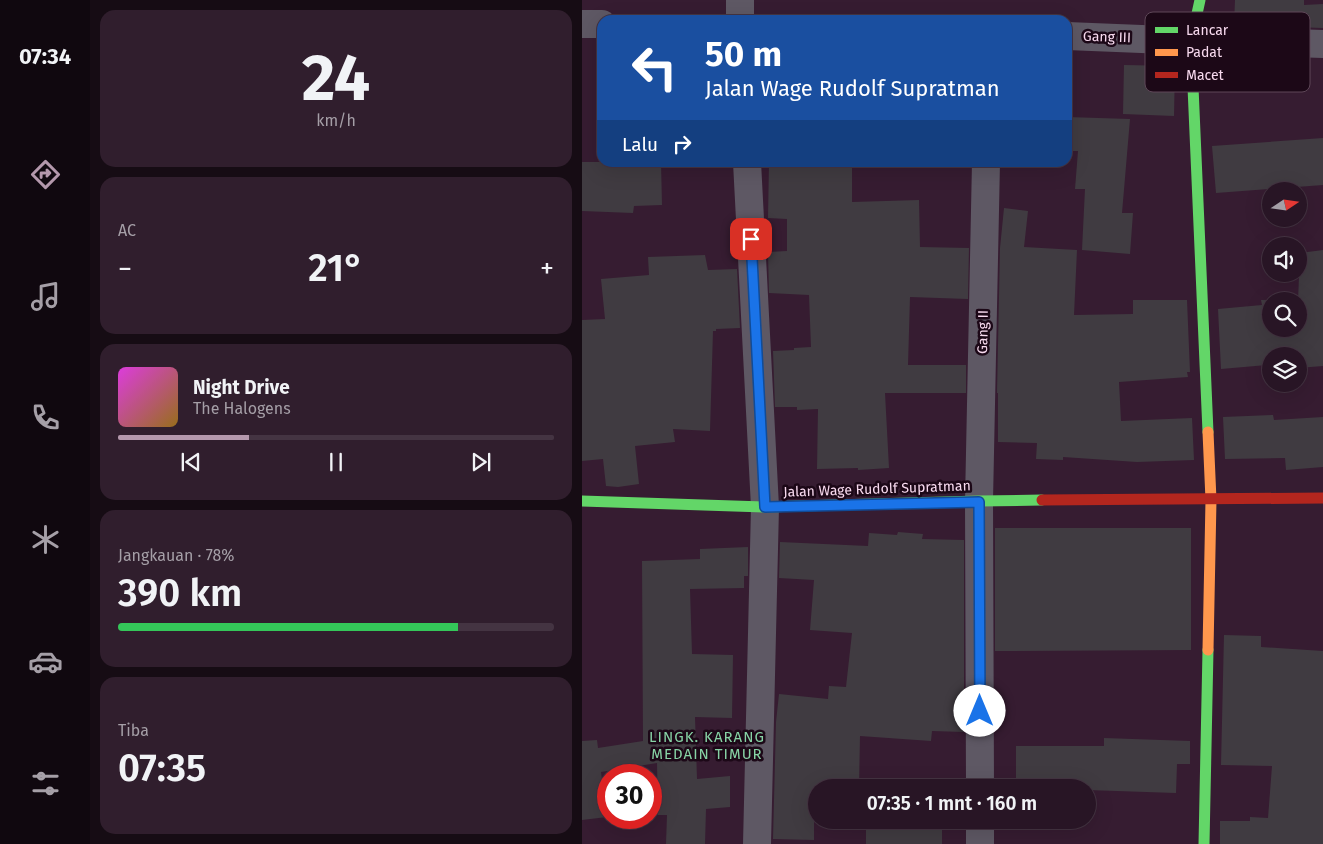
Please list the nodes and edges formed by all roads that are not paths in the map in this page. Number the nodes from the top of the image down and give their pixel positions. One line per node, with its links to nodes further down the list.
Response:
1 (740, 0): 2 (street)
2 (740, 15)
3 (582, 24): 4 (street)
4 (597, 24)
5 (1072, 36): 6 (street, Gang III)
6 (1145, 38)
7 (1200, 92): 11 (street)
8 (747, 167): 14 (street)
9 (986, 167): 13 (street, Gang II)
10 (1322, 498): 11 (street, Jalan Wage Rudolf Supratman)
11 (1211, 500): 13 (street, Jalan Wage Rudolf Supratman); 19 (street)
12 (582, 501): 14 (street, Jalan Wage Rudolf Supratman)
13 (979, 502): 14 (street, Jalan Wage Rudolf Supratman); 15 (street, Gang II)
14 (765, 507): 17 (street)
15 (980, 779)
16 (980, 829): 18 (street)
17 (757, 844)
18 (980, 844)
19 (1204, 844)

